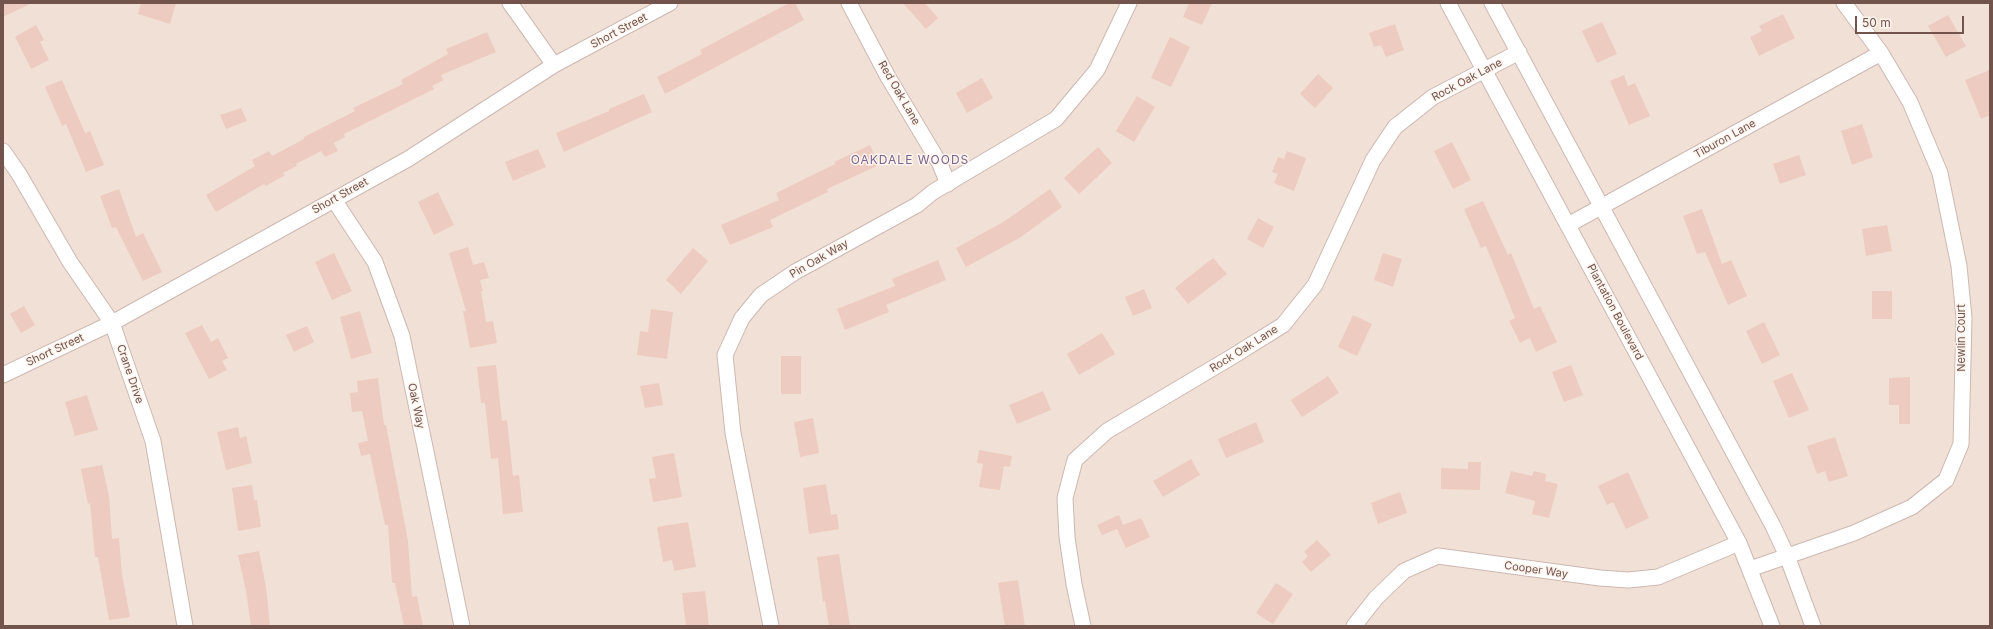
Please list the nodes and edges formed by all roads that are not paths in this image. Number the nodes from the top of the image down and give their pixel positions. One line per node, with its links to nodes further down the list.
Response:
1 (510, 3): 10 (street)
2 (670, 3): 10 (street, Short Street)
3 (849, 3): 13 (street, Red Oak Lane)
4 (1129, 3): 13 (street, Pin Oak Way)
5 (1448, 3): 11 (street, Plantation Boulevard)
6 (1492, 3): 8 (street)
7 (1844, 3): 9 (street, Newlin Court)
8 (1519, 52): 11 (street, Rock Oak Lane); 15 (street)
9 (1882, 53): 15 (street, Tiburon Lane); 20 (street, Newlin Court)
10 (554, 65): 14 (street, Short Street)
11 (1485, 71): 16 (street, Plantation Boulevard); 25 (street, Rock Oak Lane)
12 (3, 151): 17 (street, Crane Drive)
13 (948, 184): 24 (street, Pin Oak Way)
14 (334, 200): 17 (street, Short Street); 23 (street, Oak Way)
15 (1602, 207): 16 (street, Tiburon Lane); 20 (street)
16 (1568, 225): 19 (street, Plantation Boulevard)
17 (112, 324): 18 (street, Short Street); 22 (street, Crane Drive)
18 (3, 375)
19 (1738, 543): 21 (street, Plantation Boulevard); 26 (street, Cooper Way)
20 (1787, 556): 21 (street, Newlin Court); 28 (street)
21 (1750, 569): 27 (street, Plantation Boulevard)
22 (185, 626)
23 (462, 626)
24 (771, 626)
25 (1083, 626)
26 (1354, 626)
27 (1772, 626)
28 (1813, 626)

